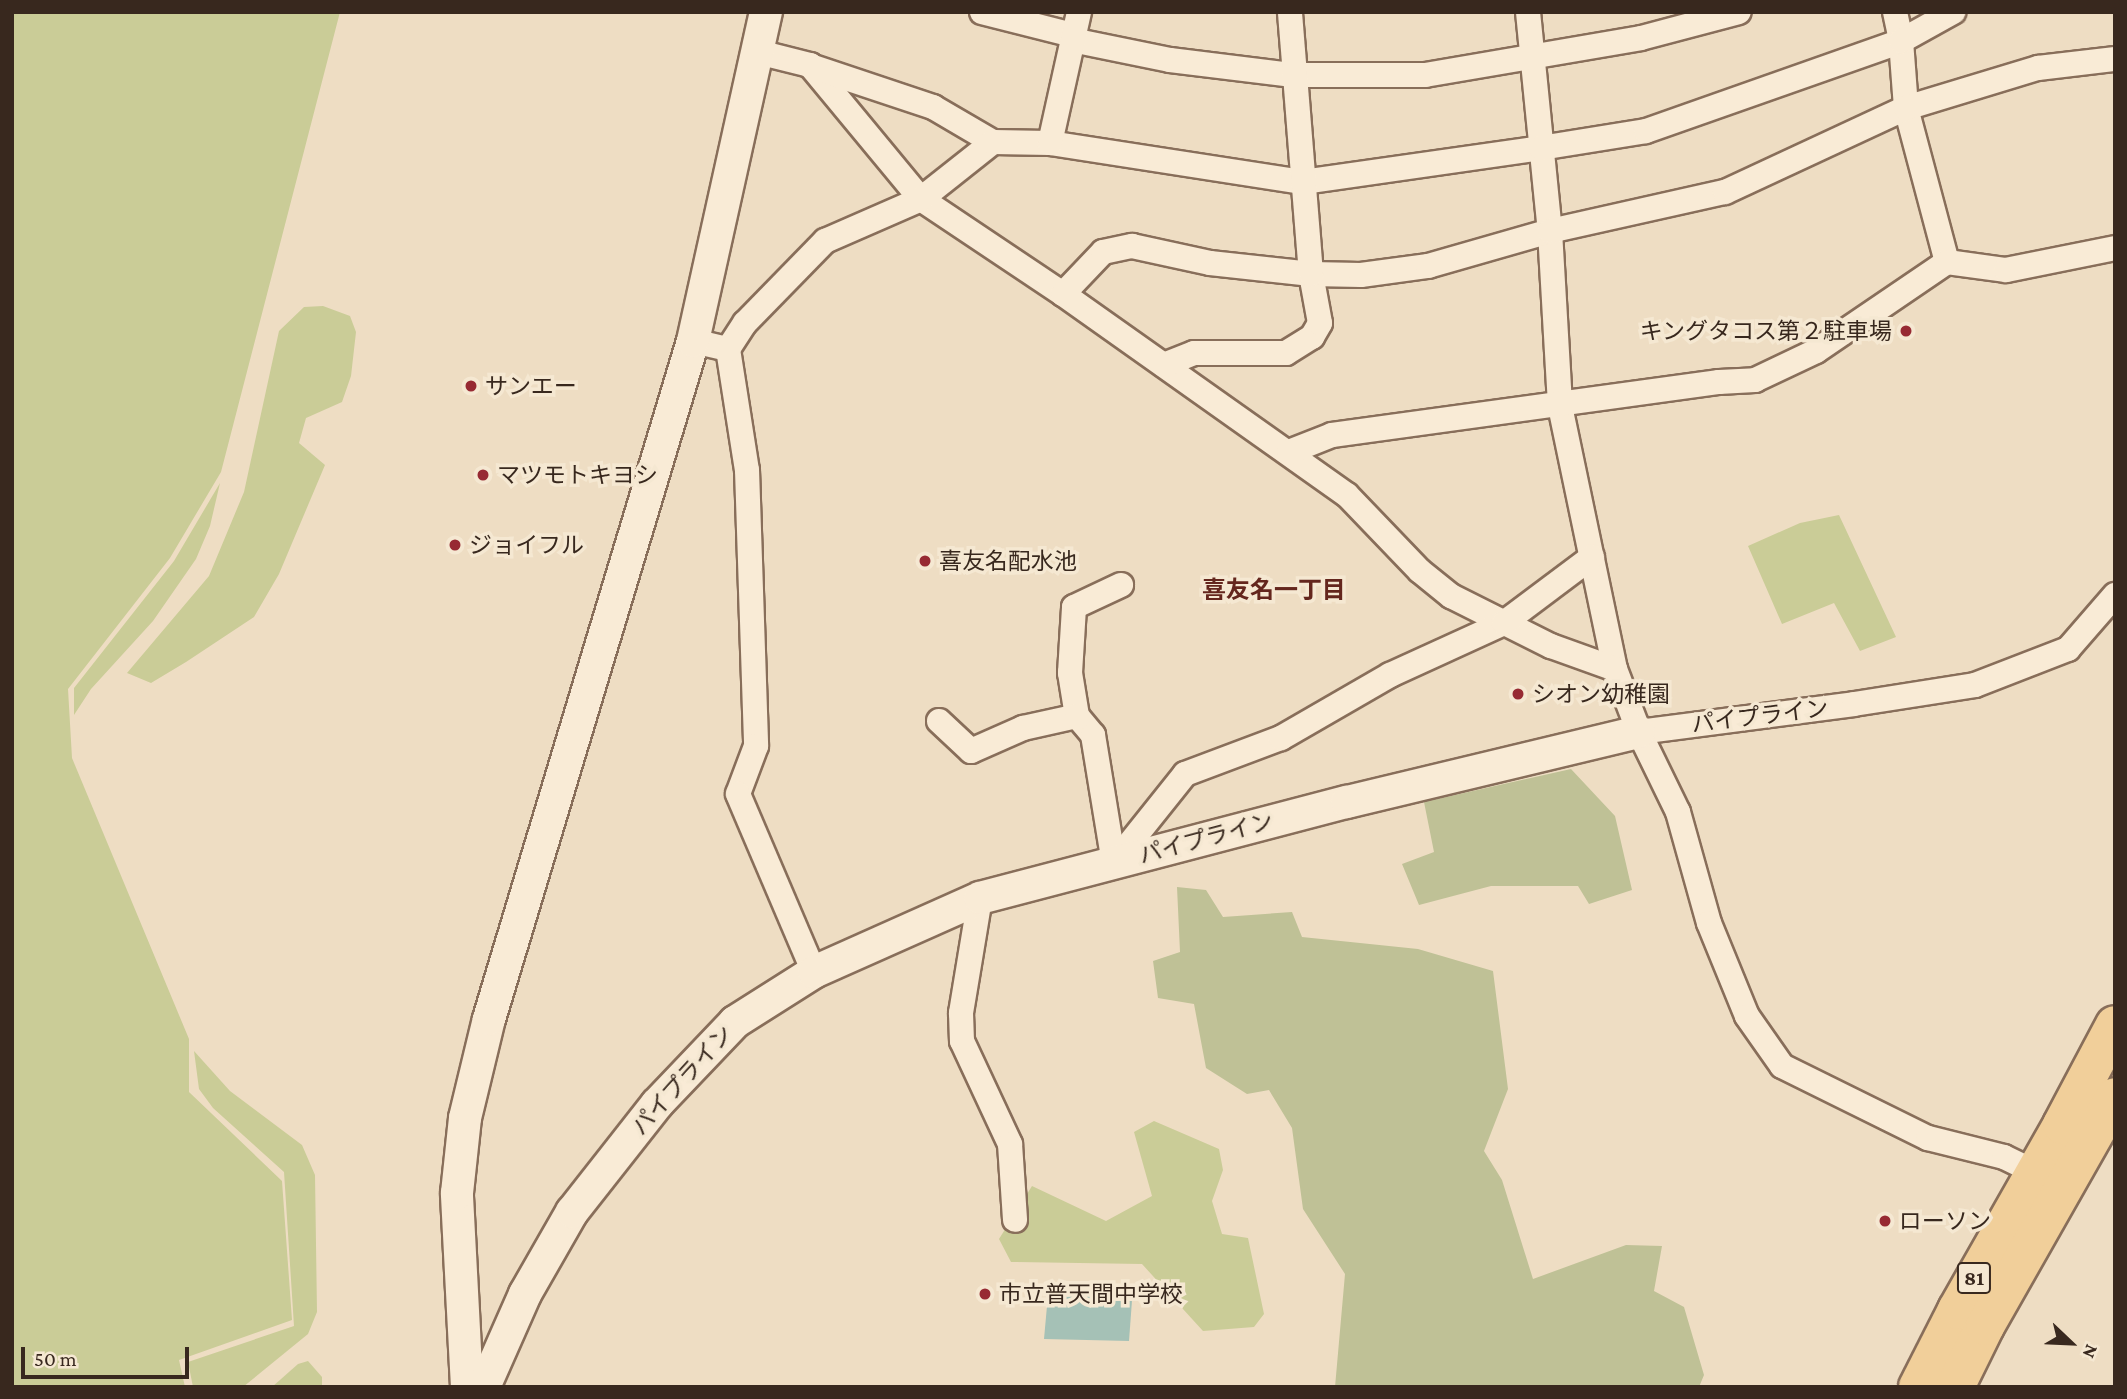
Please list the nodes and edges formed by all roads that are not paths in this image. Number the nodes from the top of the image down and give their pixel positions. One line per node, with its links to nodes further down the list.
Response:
1 (766, 12): 10 (street)
2 (982, 12): 8 (street)
3 (1290, 12): 14 (street)
4 (1528, 12): 11 (street)
5 (1738, 12): 11 (street)
6 (1895, 12): 9 (street)
7 (1954, 12): 9 (street)
8 (1075, 29): 14 (street); 17 (street)
9 (1901, 41): 15 (street); 18 (street)
10 (758, 52): 13 (street); 26 (street)
11 (1532, 58): 14 (street); 18 (street)
12 (2115, 59): 15 (street)
13 (810, 65): 16 (street); 20 (street)
14 (1293, 75): 19 (street)
15 (1906, 108): 21 (street); 23 (street)
16 (993, 142): 17 (street); 20 (street)
17 (1051, 143): 19 (street)
18 (1541, 148): 19 (street); 21 (street)
19 (1303, 182): 24 (street)
20 (921, 199): 25 (street); 27 (street)
21 (1550, 231): 24 (street); 29 (street)
22 (2115, 248): 23 (street)
23 (1947, 262): 29 (street)
24 (1311, 274): 25 (street); 28 (street)
25 (1063, 294): 28 (street)
26 (693, 341): 27 (street); 46 (street)
27 (728, 349): 41 (street)
28 (1164, 365): 30 (street)
29 (1560, 406): 30 (street); 31 (street)
30 (1289, 452): 34 (street)
31 (1592, 557): 34 (street); 35 (street)
32 (1121, 585): 36 (street)
33 (2115, 595): 38 (street, パイプライン)
34 (1504, 623): 35 (street); 39 (street)
35 (1615, 669): 38 (street)
36 (1077, 716): 37 (street); 39 (street)
37 (939, 722)
38 (1640, 732): 39 (street, パイプライン); 44 (street)
39 (1114, 863): 40 (street, パイプライン)
40 (980, 898): 41 (street, パイプライン); 45 (street)
41 (814, 972): 47 (street, パイプライン)
42 (2115, 1025): 44 (main road, 81)
43 (2115, 1097): 44 (main road, 81)
44 (2050, 1179): 48 (main road, 81); 49 (main road, 81)
45 (1015, 1220)
46 (467, 1387)
47 (484, 1387)
48 (1918, 1387)
49 (1955, 1387)

